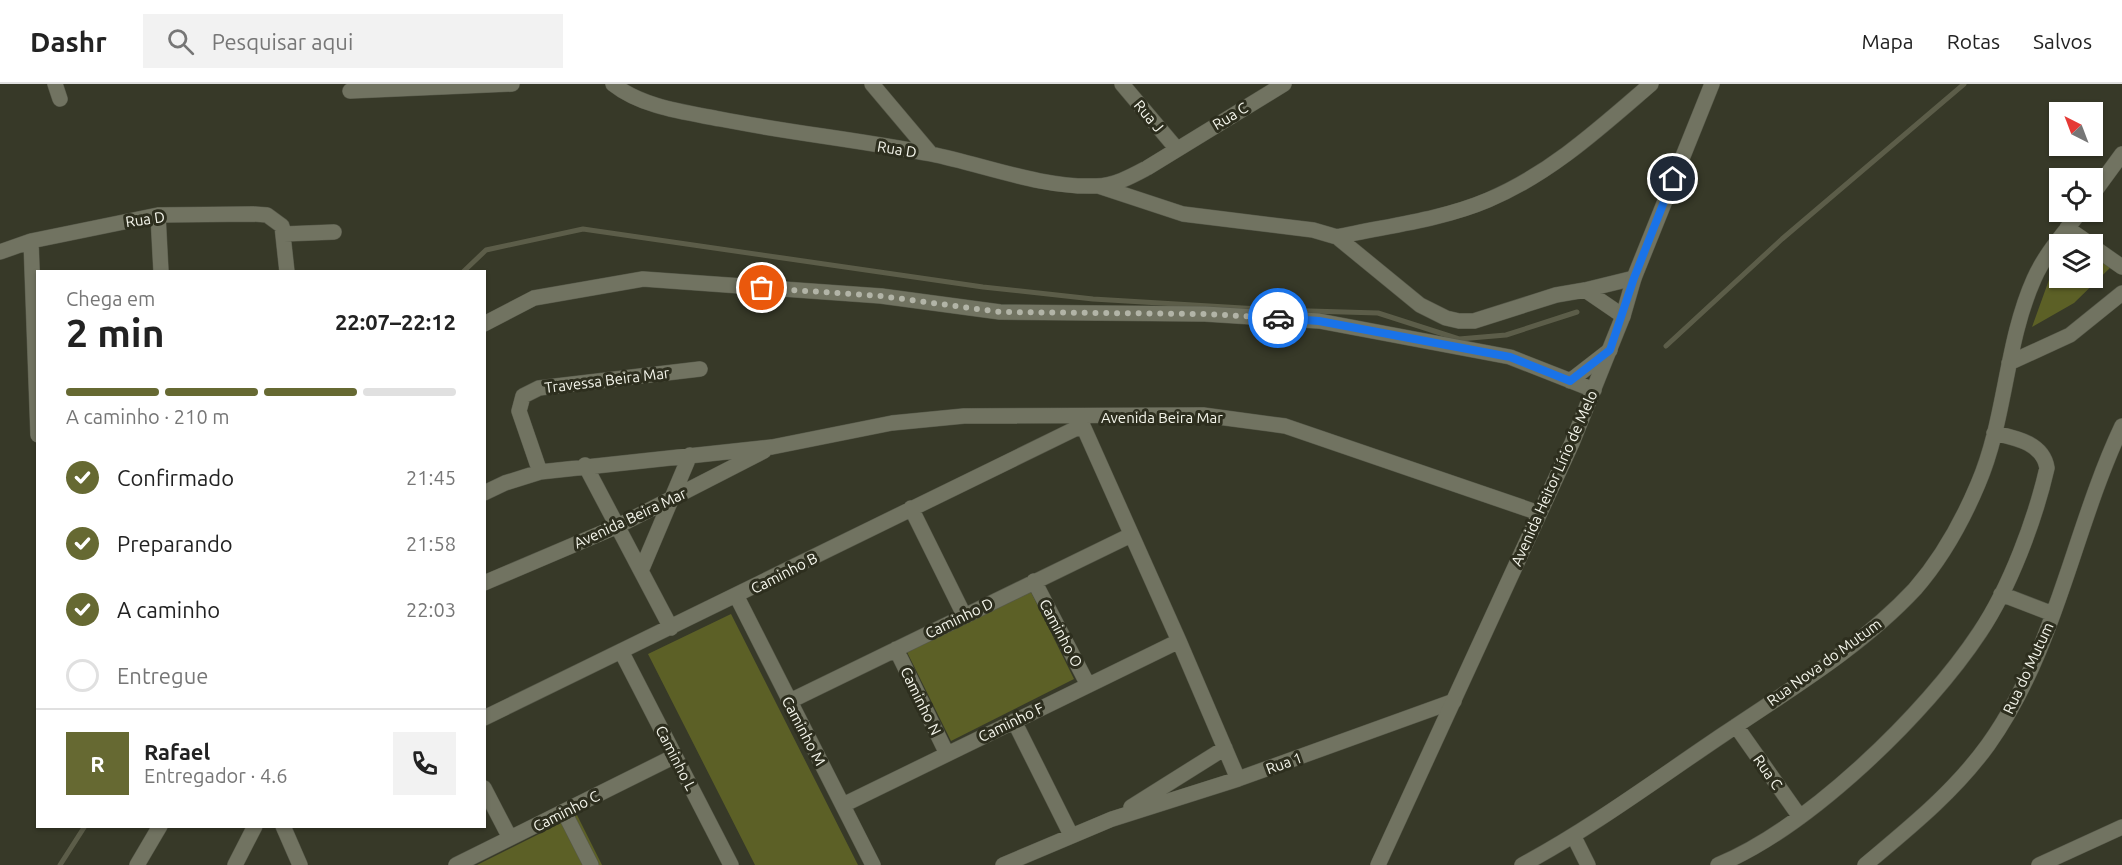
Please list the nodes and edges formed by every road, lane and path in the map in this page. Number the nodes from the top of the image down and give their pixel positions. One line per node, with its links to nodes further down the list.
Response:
1 (55, 84): 10 (street)
2 (512, 84): 9 (street)
3 (613, 84): 12 (street, Rua D)
4 (872, 84): 12 (street)
5 (1122, 84): 11 (street, Rua J)
6 (1284, 84): 11 (street, Rua C)
7 (1651, 84): 21 (street)
8 (1712, 84): 29 (street, Avenida Heitor Lírio de Melo)
9 (350, 91)
10 (60, 99)
11 (1176, 148): 15 (street, Rua D)
12 (931, 154): 15 (street, Rua D)
13 (2122, 154): 14 (street)
14 (2103, 180)
15 (1098, 186): 21 (street)
16 (158, 215): 22 (street, Rua D); 23 (street, Rua D); 27 (street)
17 (2072, 222): 18 (street, Rua Nova do Mutum)
18 (2067, 228): 20 (street); 35 (street, Rua Nova do Mutum)
19 (334, 232): 23 (street)
20 (2075, 234)
21 (1337, 237): 30 (street)
22 (31, 240): 24 (street, Rua D); 37 (street)
23 (285, 240): 28 (street)
24 (0, 252)
25 (2103, 254): 26 (street)
26 (2122, 267)
27 (161, 270)
28 (287, 270)
29 (1634, 278): 30 (street); 32 (street, Avenida Heitor Lírio de Melo)
30 (1585, 290): 32 (street)
31 (2122, 293): 35 (street)
32 (1623, 316): 34 (street, Avenida Heitor Lírio de Melo)
33 (486, 323): 38 (street)
34 (1610, 350): 38 (street); 39 (street, Avenida Heitor Lírio de Melo)
35 (2009, 363): 42 (street, Rua Nova do Mutum)
36 (700, 369): 46 (street, Travessa Beira Mar)
37 (36, 379)
38 (1570, 381): 39 (street)
39 (1594, 390): 50 (street, Avenida Heitor Lírio de Melo)
40 (1081, 421): 43 (street, Avenida Beira Mar); 49 (street, Caminho B); 50 (street, Avenida Beira Mar); 52 (street)
41 (2122, 426): 58 (street, Rua do Mutum)
42 (1994, 433): 56 (street); 69 (street, Rua Nova do Mutum)
43 (772, 447): 44 (street, Avenida Beira Mar); 48 (street, Avenida Beira Mar)
44 (690, 455): 45 (street, Avenida Beira Mar); 48 (street)
45 (585, 465): 46 (street, Avenida Beira Mar); 51 (street)
46 (540, 472): 47 (street, Avenida Beira Mar)
47 (486, 493)
48 (673, 499): 51 (street, Avenida Beira Mar); 53 (street)
49 (911, 508): 57 (street, Caminho B); 59 (street)
50 (1539, 513): 65 (street, Avenida Heitor Lírio de Melo)
51 (618, 526): 53 (street); 55 (street, Avenida Beira Mar)
52 (1131, 535): 54 (street, Caminho D); 61 (street)
53 (641, 571): 60 (street)
54 (1034, 581): 59 (street, Caminho D); 64 (street, Caminho O)
55 (486, 582)
56 (2001, 594): 58 (street); 77 (street)
57 (737, 597): 60 (street, Caminho B); 66 (street, Caminho M)
58 (2053, 614): 98 (street, Rua do Mutum)
59 (964, 615): 62 (street, Caminho D)
60 (671, 628): 63 (street, Caminho B)
61 (1179, 641): 64 (street, Caminho F); 70 (street)
62 (896, 649): 66 (street, Caminho D); 71 (street, Caminho N)
63 (621, 651): 67 (street, Caminho B); 72 (street, Caminho L)
64 (1088, 684): 68 (street, Caminho F)
65 (1454, 701): 73 (street, Rua 1); 94 (street, Avenida Heitor Lírio de Melo)
66 (788, 702): 75 (street, Caminho M)
67 (486, 717)
68 (1014, 721): 71 (street, Caminho F); 83 (street)
69 (1736, 726): 77 (street, Rua C); 84 (street, Rua Nova do Mutum)
70 (1225, 748): 73 (street); 78 (street, Rua 1)
71 (947, 754): 75 (street, Caminho F)
72 (675, 756): 76 (street, Caminho C); 86 (street, Caminho L)
73 (1238, 779): 78 (street, Rua 1)
74 (486, 793): 85 (street)
75 (843, 805): 92 (street, Caminho M)
76 (564, 812): 85 (street, Caminho C); 91 (street)
77 (1800, 817): 97 (street)
78 (1112, 819): 83 (street, Rua 1)
79 (2122, 827): 99 (street)
80 (159, 828): 87 (street)
81 (254, 828): 88 (street)
82 (284, 828): 89 (street)
83 (1071, 835): 93 (street, Rua 1)
84 (1574, 837): 95 (street, Rua Nova do Mutum); 96 (street)
85 (510, 838): 90 (street, Caminho C)
86 (728, 864)
87 (137, 865)
88 (235, 865)
89 (300, 865)
90 (456, 865)
91 (591, 865)
92 (873, 865)
93 (1003, 865)
94 (1378, 865)
95 (1522, 865)
96 (1588, 865)
97 (1718, 865)
98 (1865, 865)
99 (2039, 865)

